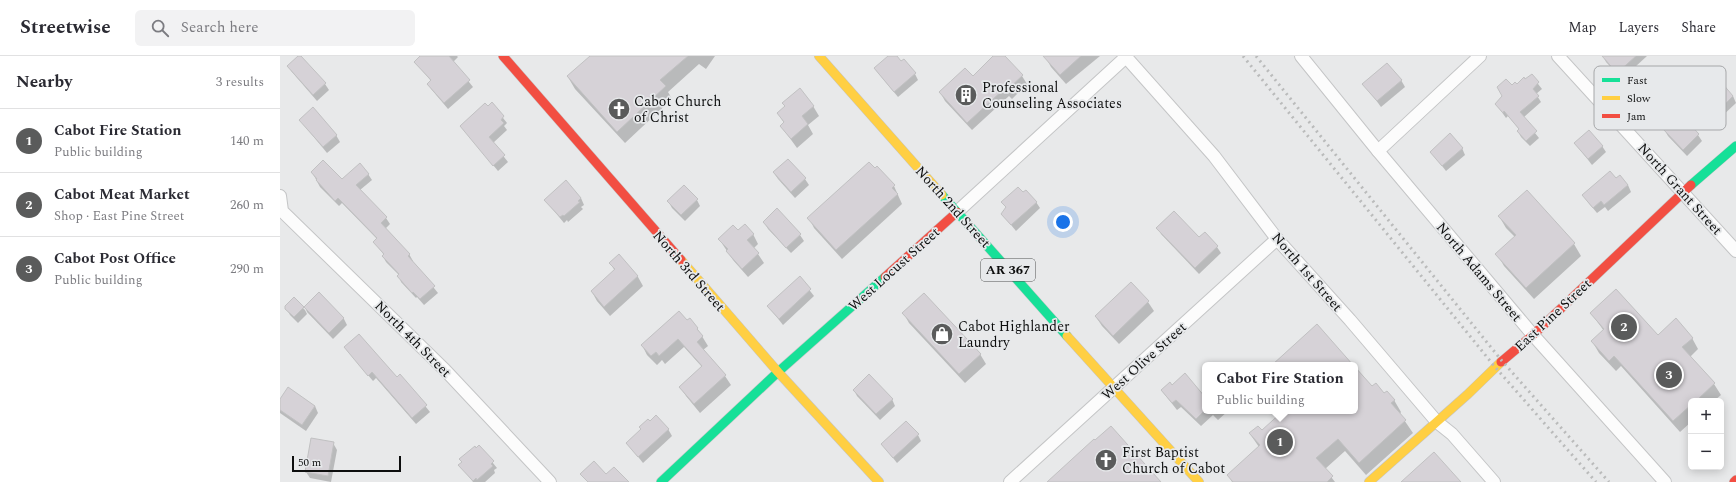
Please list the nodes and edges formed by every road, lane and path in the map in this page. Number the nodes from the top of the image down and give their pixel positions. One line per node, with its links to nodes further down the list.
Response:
1 (503, 56): 18 (main road, North 3rd Street)
2 (819, 56): 14 (main road, North 2nd Street / AR 367)
3 (1301, 56): 10 (street, North Adams Street)
4 (1480, 56): 10 (street)
5 (1558, 56): 7 (street, North Grant Street)
6 (1126, 57): 14 (street, West Locust Street); 15 (street, North 1st Street)
7 (1594, 95)
8 (1627, 130): 11 (street, North Grant Street)
9 (1736, 146): 11 (main road, East Pine Street)
10 (1378, 151): 17 (street, North Adams Street)
11 (1684, 192): 16 (street, North Grant Street); 17 (main road, East Pine Street)
12 (280, 196): 13 (street, North 4th Street)
13 (281, 211): 22 (street, North 4th Street)
14 (957, 212): 18 (main road, West Locust Street); 19 (main road, North 2nd Street / AR 367)
15 (1277, 239): 19 (street, West Olive Street); 20 (street, North 1st Street)
16 (1736, 252)
17 (1532, 335): 20 (main road, East Pine Street); 29 (street, North Adams Street)
18 (778, 372): 23 (main road, West Locust Street); 24 (main road, North 3rd Street)
19 (1113, 388): 25 (street, West Olive Street); 26 (main road, North 2nd Street / AR 367)
20 (1437, 422): 27 (main road, East Pine Street); 28 (street, North 1st Street)
21 (1736, 480): 30 (main road)
22 (550, 482)
23 (661, 482)
24 (879, 482)
25 (1010, 482)
26 (1199, 482)
27 (1369, 482)
28 (1494, 482)
29 (1665, 482)
30 (1734, 482)

